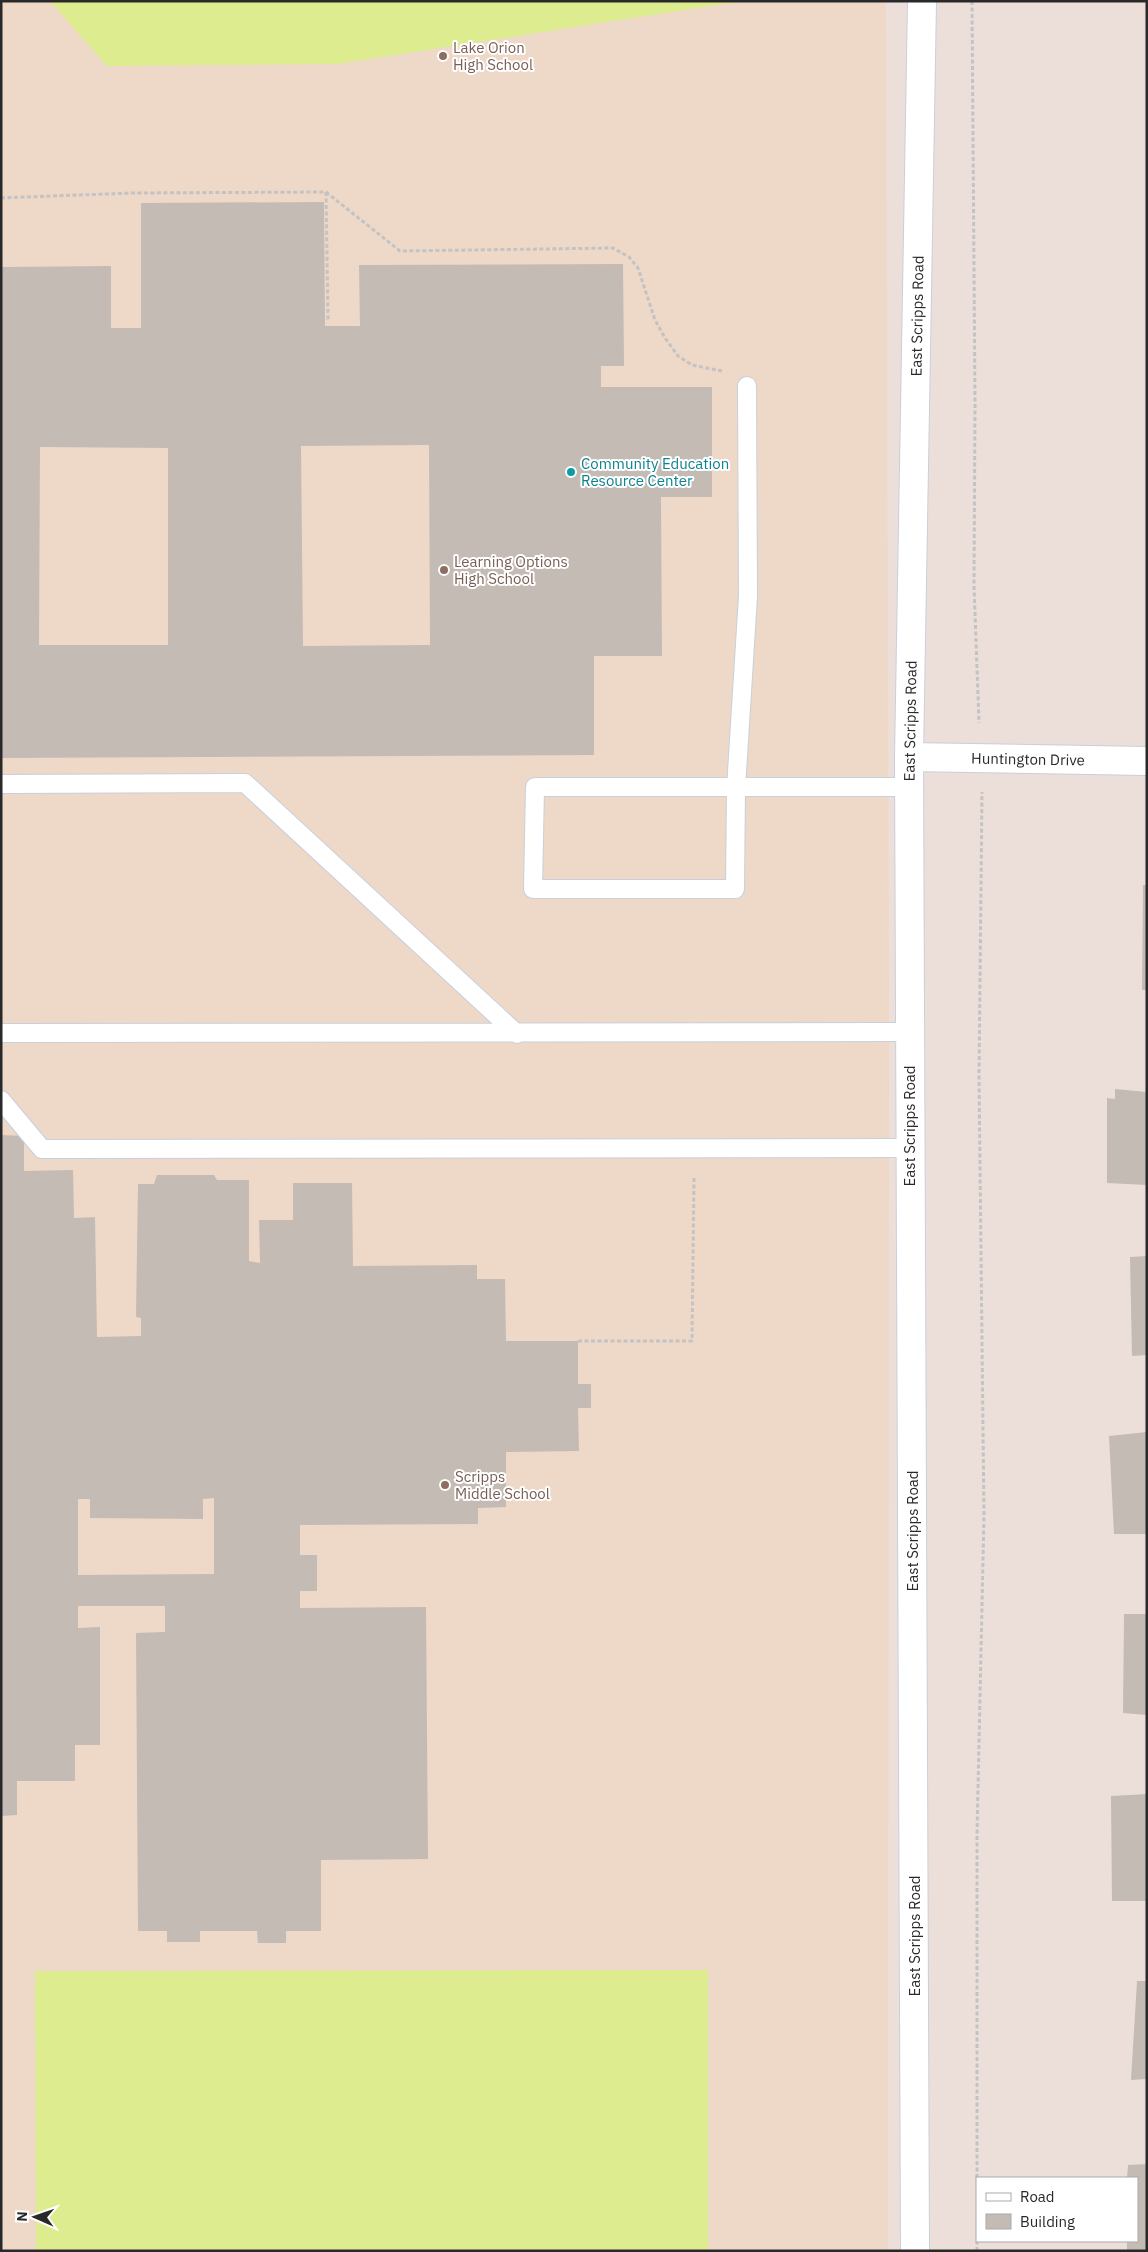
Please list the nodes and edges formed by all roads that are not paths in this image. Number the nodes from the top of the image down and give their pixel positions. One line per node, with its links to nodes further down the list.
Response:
1 (922, 1): 3 (street, East Scripps Road)
2 (747, 386): 7 (lane)
3 (909, 757): 4 (street, Huntington Drive); 6 (street, East Scripps Road)
4 (1147, 761)
5 (1, 784): 10 (lane)
6 (909, 787): 7 (lane); 8 (street, East Scripps Road)
7 (736, 788): 7 (lane)
8 (908, 1032): 10 (lane); 12 (street, East Scripps Road)
9 (1, 1033): 10 (lane)
10 (517, 1034)
11 (1, 1100): 12 (lane)
12 (909, 1148): 13 (street, East Scripps Road)
13 (915, 2251)

